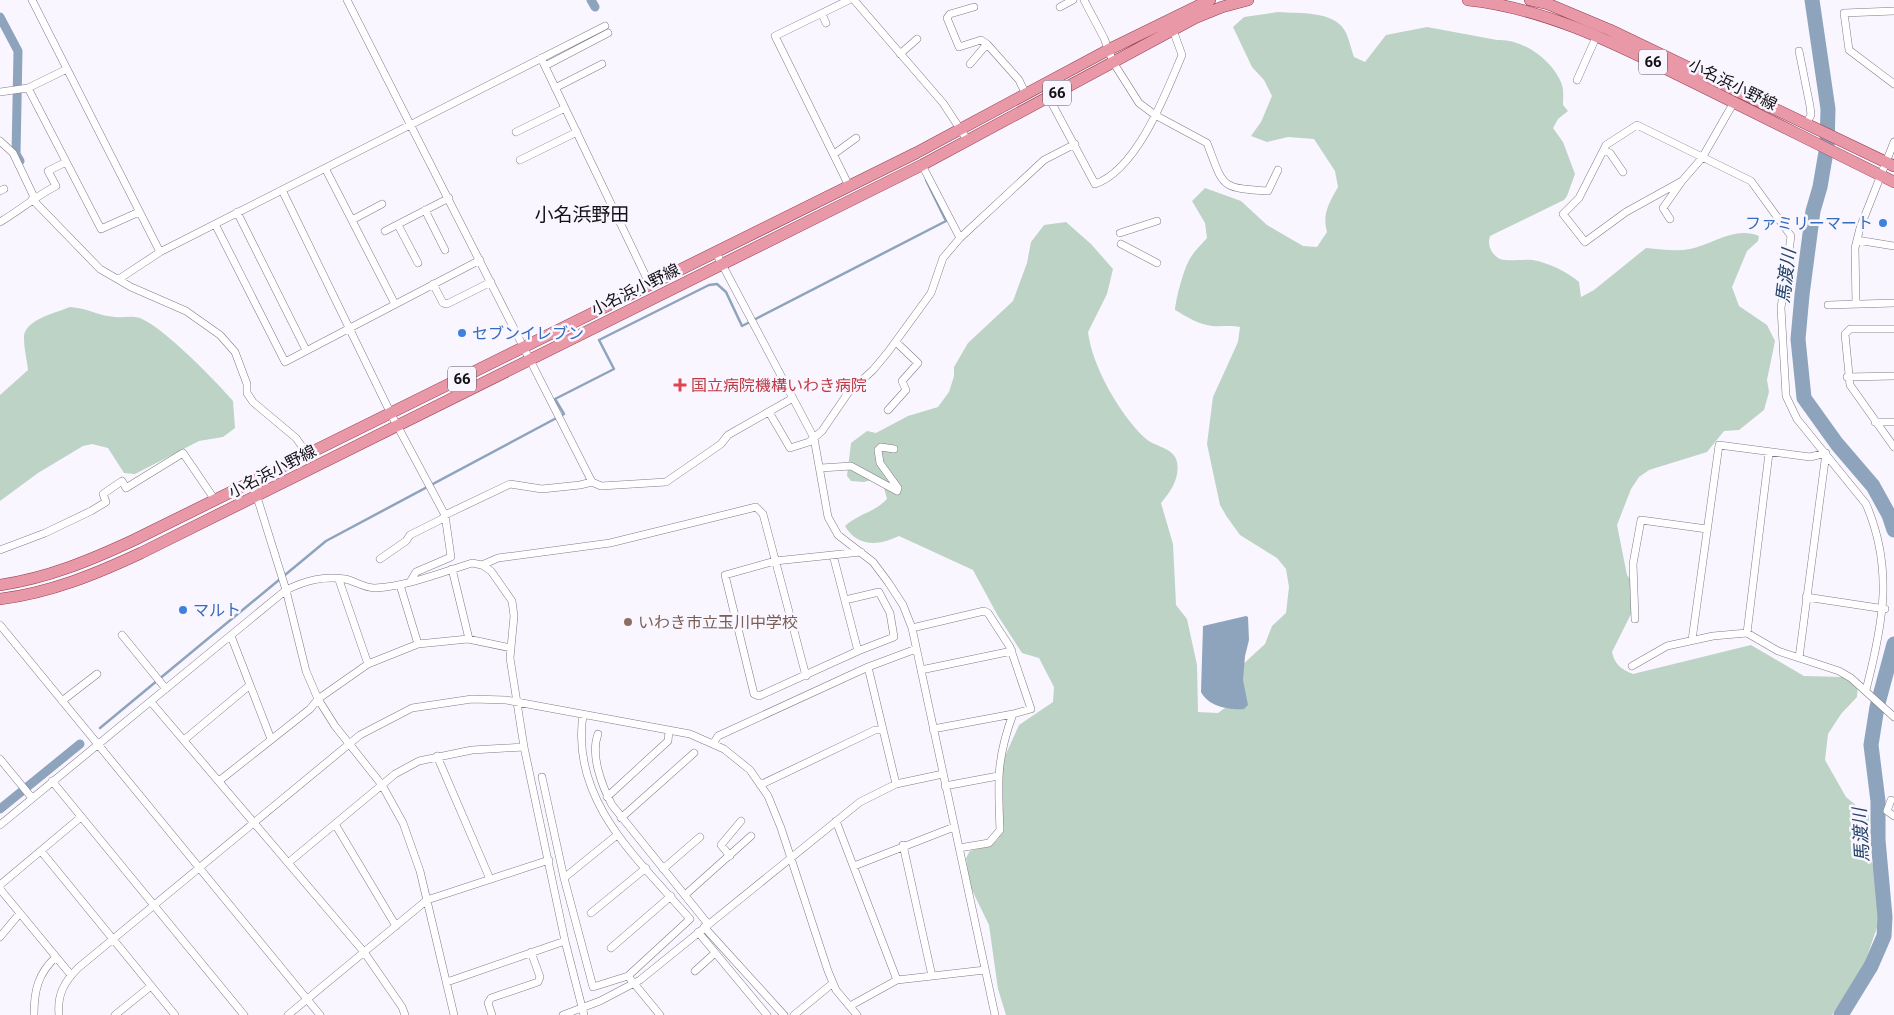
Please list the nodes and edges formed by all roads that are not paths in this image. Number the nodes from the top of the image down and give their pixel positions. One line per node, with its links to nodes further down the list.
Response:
1 (32, 0): 29 (street)
2 (347, 0): 40 (street)
3 (849, 0): 15 (street)
4 (854, 0): 23 (street)
5 (1073, 0): 13 (street)
6 (1084, 0): 21 (street)
7 (1210, 0): 11 (main road, 小名浜小野線 / 66)
8 (1248, 0): 17 (main road, 小名浜小野線 / 66)
9 (1468, 0): 18 (main road, 小名浜小野線 / 66)
10 (1530, 0): 41 (main road, 小名浜小野線 / 66)
11 (1192, 3): 21 (main road, 小名浜小野線 / 66)
12 (974, 7): 20 (street)
13 (1060, 7)
14 (1894, 11): 31 (street)
15 (822, 14): 16 (street); 51 (street)
16 (826, 23)
17 (1173, 30): 25 (main road, 小名浜小野線 / 66); 39 (street)
18 (1597, 36): 30 (street); 37 (main road, 小名浜小野線 / 66)
19 (916, 39): 23 (street)
20 (988, 44): 27 (street); 35 (street)
21 (1108, 50): 25 (street); 35 (main road, 小名浜小野線 / 66)
22 (1799, 52): 41 (street)
23 (900, 54): 42 (street)
24 (541, 58): 28 (street); 28 (street); 40 (street)
25 (1113, 62): 36 (main road, 小名浜小野線 / 66); 39 (street)
26 (602, 64): 33 (street)
27 (970, 64)
28 (544, 66): 33 (street)
29 (67, 69): 32 (street); 69 (street)
30 (1577, 80)
31 (1894, 84)
32 (28, 88): 34 (street); 54 (street)
33 (555, 88): 38 (street)
34 (0, 92)
35 (1026, 95): 42 (main road, 小名浜小野線 / 66)
36 (1049, 98): 47 (main road, 小名浜小野線 / 66); 49 (street)
37 (1734, 102): 52 (street); 60 (main road, 小名浜小野線 / 66)
38 (565, 108): 43 (street); 44 (street)
39 (1154, 115): 49 (street); 58 (street)
40 (411, 124): 57 (street); 66 (street)
41 (1809, 125): 55 (main road, 小名浜小野線 / 66)
42 (961, 130): 47 (street); 63 (main road, 小名浜小野線 / 66)
43 (516, 132)
44 (577, 132): 53 (street); 93 (street)
45 (856, 138): 51 (street)
46 (0, 141): 65 (street)
47 (968, 141): 56 (main road, 小名浜小野線 / 66)
48 (1894, 142): 55 (street)
49 (1075, 144): 79 (street)
50 (1604, 150): 52 (street); 59 (street); 61 (street)
51 (834, 154): 63 (street)
52 (1702, 158): 61 (street); 117 (street)
53 (520, 160)
54 (66, 162): 65 (street); 69 (street)
55 (1890, 164): 60 (street)
56 (922, 165): 79 (street); 89 (main road, 小名浜小野線 / 66)
57 (325, 168): 64 (street); 72 (street)
58 (1278, 170)
59 (1623, 172)
60 (1881, 175): 62 (main road, 小名浜小野線 / 66); 80 (street)
61 (1682, 181): 71 (street)
62 (1894, 182)
63 (849, 186): 84 (main road, 小名浜小野線 / 66)
64 (282, 190): 70 (street); 98 (street)
65 (33, 198): 74 (street); 90 (street)
66 (449, 198): 68 (street); 86 (street)
67 (382, 204): 72 (street)
68 (425, 210): 76 (street); 83 (street)
69 (140, 212): 85 (street)
70 (237, 212): 75 (street); 102 (street)
71 (1670, 219)
72 (352, 220): 95 (street)
73 (1157, 221): 78 (street)
74 (0, 222)
75 (215, 224): 85 (street); 102 (street)
76 (398, 225): 77 (street); 87 (street)
77 (385, 231)
78 (1120, 233)
79 (960, 238): 100 (street)
80 (1857, 240): 82 (street); 96 (street)
81 (1121, 244): 88 (street)
82 (1894, 246)
83 (445, 250)
84 (715, 251): 89 (street); 93 (main road, 小名浜小野線 / 66)
85 (160, 252): 90 (street)
86 (480, 260): 91 (street); 92 (street)
87 (418, 263)
88 (1157, 264)
89 (723, 265): 103 (main road, 小名浜小野線 / 66); 106 (street)
90 (120, 279): 118 (street)
91 (491, 282): 92 (street); 101 (street)
92 (433, 284): 95 (street)
93 (650, 284): 101 (main road, 小名浜小野線 / 66)
94 (1894, 303): 96 (street)
95 (395, 304): 98 (street)
96 (1856, 304): 97 (street)
97 (1828, 305)
98 (350, 328): 102 (street); 109 (street)
99 (1894, 329): 105 (street)
100 (896, 342): 107 (street); 113 (street)
101 (524, 348): 103 (street); 109 (main road, 小名浜小野線 / 66)
102 (306, 350)
103 (530, 359): 112 (main road, 小名浜小野線 / 66); 120 (street)
104 (1894, 376): 105 (street)
105 (1848, 377): 110 (street)
106 (793, 398): 108 (street); 113 (street)
107 (888, 410)
108 (769, 412): 113 (street); 120 (street)
109 (391, 414): 112 (street); 118 (main road, 小名浜小野線 / 66)
110 (1875, 422): 111 (street); 114 (street)
111 (1894, 422)
112 (398, 426): 122 (main road, 小名浜小野線 / 66); 124 (street)
113 (814, 438): 119 (street)
114 (1894, 447)
115 (894, 449): 119 (street)
116 (1770, 453): 117 (street); 125 (street); 145 (street)
117 (1826, 453): 138 (street); 141 (street)
118 (308, 455): 121 (main road, 小名浜小野線 / 66)
119 (821, 468): 127 (street)
120 (592, 482): 124 (street)
121 (250, 484): 122 (street); 123 (main road, 小名浜小野線 / 66)
122 (257, 497): 137 (street); 139 (main road, 小名浜小野線 / 66)
123 (215, 500): 126 (street); 135 (main road, 小名浜小野線 / 66)
124 (445, 515): 129 (street); 134 (street)
125 (1707, 529): 142 (street); 149 (street)
126 (0, 550)
127 (861, 552): 128 (street); 144 (street)
128 (833, 555): 130 (street); 140 (street)
129 (380, 559)
130 (775, 561): 131 (street); 161 (street); 161 (street)
131 (482, 565): 132 (street); 151 (street)
132 (452, 569): 134 (street); 148 (street)
133 (339, 580): 136 (street); 137 (street); 156 (street)
134 (410, 582): 136 (street)
135 (0, 585)
136 (400, 585): 150 (street)
137 (286, 590): 147 (street); 165 (street)
138 (1806, 597): 141 (street); 155 (street)
139 (0, 599)
140 (844, 600): 153 (street); 153 (street)
141 (1885, 609): 164 (street)
142 (1635, 619)
143 (0, 625): 166 (street)
144 (912, 628): 152 (street); 154 (street)
145 (1746, 633): 149 (street); 155 (street)
146 (122, 635): 163 (street)
147 (231, 636): 162 (street); 163 (street)
148 (469, 640): 150 (street); 151 (street)
149 (1692, 640): 158 (street)
150 (418, 644): 156 (street)
151 (511, 648): 168 (street)
152 (916, 649): 157 (street); 159 (street)
153 (858, 651): 161 (street)
154 (1012, 651): 159 (street); 169 (street)
155 (1799, 658): 164 (street)
156 (368, 664): 165 (street)
157 (868, 666): 173 (street); 180 (street)
158 (1632, 666)
159 (921, 670): 172 (street)
160 (97, 674): 166 (street)
161 (806, 676)
162 (250, 685): 176 (street); 177 (street)
163 (166, 689): 167 (street)
164 (1866, 690): 171 (street)
165 (318, 698): 176 (street); 179 (street)
166 (62, 701): 178 (street)
167 (151, 702): 177 (street); 178 (street)
168 (517, 702): 170 (street); 179 (street); 181 (street)
169 (1013, 714): 172 (street); 186 (street)
170 (583, 715): 174 (street); 206 (street)
171 (1894, 716)
172 (933, 729): 185 (street)
173 (882, 730): 190 (street); 192 (street)
174 (669, 731): 180 (street); 195 (street)
175 (598, 734): 195 (street)
176 (271, 739): 189 (street)
177 (184, 740): 189 (street)
178 (98, 744): 188 (street); 218 (street)
179 (350, 744): 191 (street); 202 (street)
180 (713, 744): 192 (street)
181 (524, 747): 183 (street); 214 (street)
182 (694, 753): 199 (street)
183 (438, 756): 191 (street); 221 (street)
184 (0, 759): 194 (street)
185 (943, 774): 190 (street); 193 (street)
186 (998, 776): 193 (street); 210 (street)
187 (542, 777): 220 (street)
188 (52, 781): 194 (street); 198 (street)
189 (219, 781): 202 (street)
190 (896, 784): 201 (street)
191 (382, 785): 203 (street); 225 (street)
192 (760, 785): 213 (street)
193 (945, 786): 205 (street)
194 (30, 797): 204 (street)
195 (608, 797): 199 (street)
196 (1891, 800): 197 (street)
197 (1894, 816)
198 (81, 817): 211 (street); 226 (street)
199 (621, 818): 219 (street)
200 (741, 821): 212 (street)
201 (836, 821): 213 (street); 216 (street)
202 (254, 822): 215 (street); 218 (street)
203 (335, 824): 215 (street); 229 (street)
204 (0, 825)
205 (954, 827): 209 (street); 210 (street)
206 (618, 835): 217 (street); 220 (street)
207 (751, 836): 212 (street)
208 (700, 837): 219 (street)
209 (904, 845): 216 (street); 244 (street)
210 (959, 848): 240 (street)
211 (41, 851): 222 (street); 233 (street)
212 (730, 856): 223 (street)
213 (790, 858): 230 (street); 248 (street)
214 (549, 860): 221 (street); 234 (street)
215 (288, 863): 236 (street)
216 (854, 866): 245 (street)
217 (646, 868): 224 (street); 228 (street)
218 (198, 869): 226 (street); 250 (street)
219 (664, 870): 223 (street)
220 (564, 878): 243 (street)
221 (490, 879): 225 (street)
222 (0, 887): 227 (street)
223 (685, 895): 230 (street)
224 (671, 896): 235 (street); 243 (street)
225 (427, 900): 229 (street); 246 (street)
226 (154, 906): 233 (street); 257 (street)
227 (20, 913): 232 (street); 239 (street)
228 (591, 913)
229 (396, 926): 236 (street)
230 (706, 926): 231 (street); 266 (street)
231 (698, 932): 238 (street); 247 (street)
232 (0, 937)
233 (113, 939): 242 (street); 249 (street)
234 (565, 941): 237 (street); 252 (street)
235 (611, 948)
236 (364, 952): 250 (street); 260 (street)
237 (532, 952): 246 (street); 262 (street)
238 (715, 952): 241 (street); 265 (street)
239 (56, 956): 242 (street); 253 (street)
240 (985, 970): 244 (street); 269 (street)
241 (695, 971)
242 (71, 975): 254 (street)
243 (628, 976): 247 (street)
244 (932, 976): 245 (street)
245 (897, 980): 251 (street)
246 (447, 982): 261 (street)
247 (634, 983): 252 (street); 264 (street)
248 (833, 983): 251 (street); 267 (street)
249 (151, 986): 255 (street); 256 (street)
250 (307, 1000): 258 (street); 259 (street)
251 (850, 1006): 268 (street)
252 (583, 1012): 263 (street)
253 (34, 1015)
254 (59, 1015)
255 (115, 1015)
256 (175, 1015)
257 (244, 1015)
258 (288, 1015)
259 (320, 1015)
260 (405, 1015)
261 (454, 1015)
262 (492, 1015)
263 (563, 1015)
264 (660, 1015)
265 (767, 1015)
266 (784, 1015)
267 (794, 1015)
268 (857, 1015)
269 (994, 1015)

